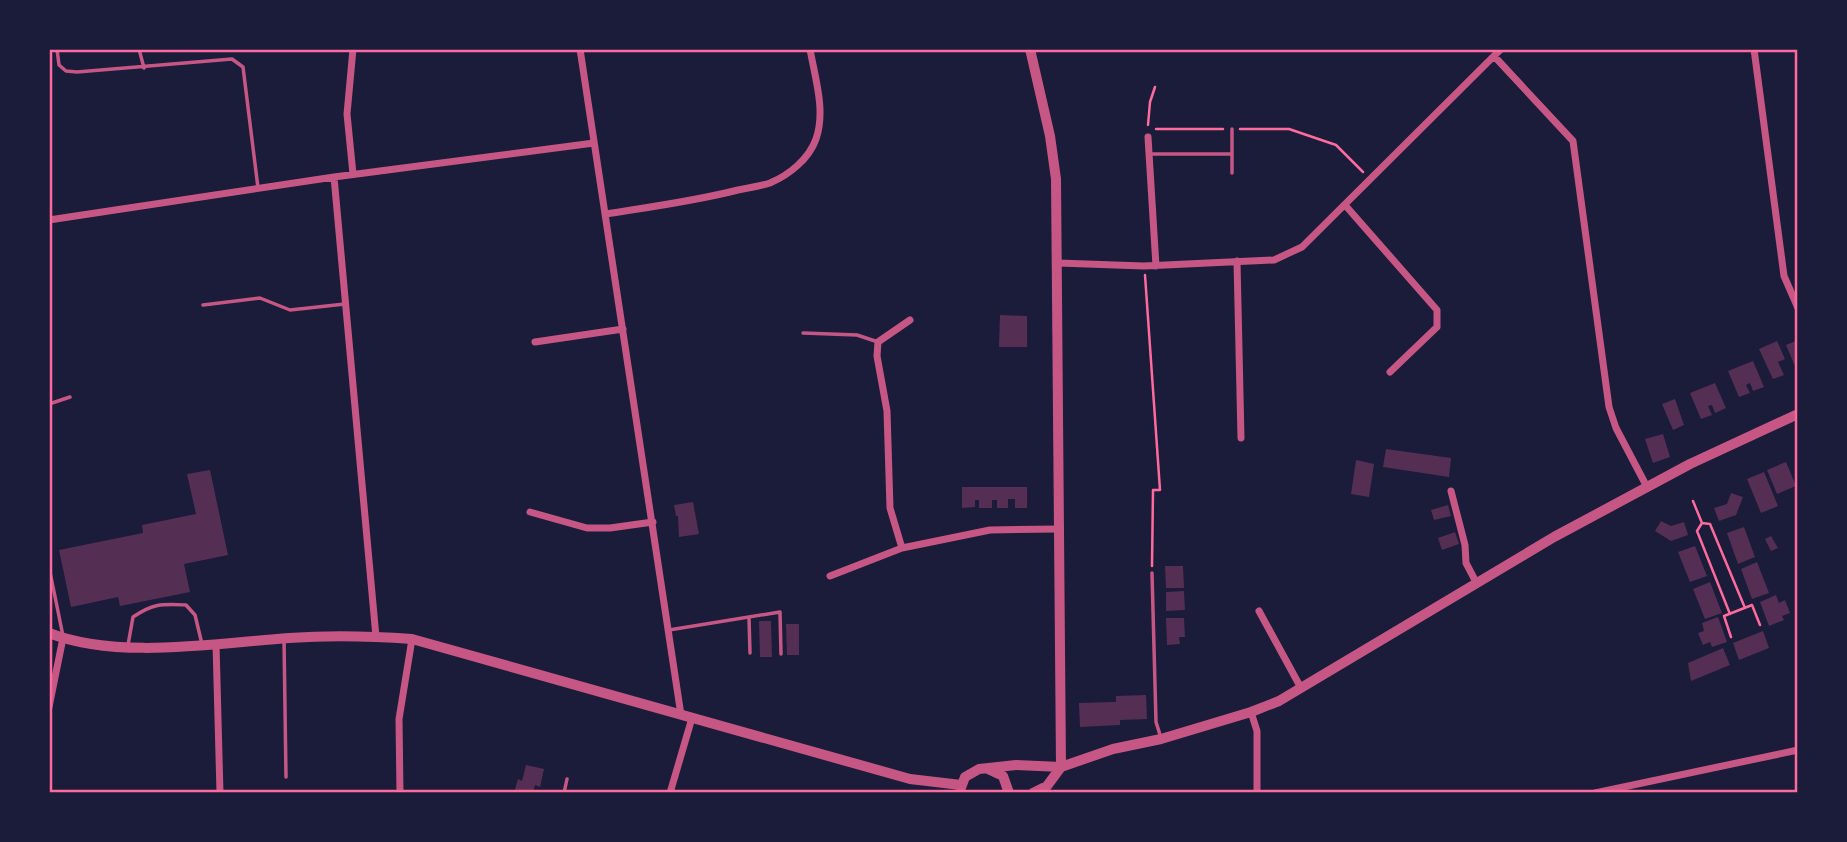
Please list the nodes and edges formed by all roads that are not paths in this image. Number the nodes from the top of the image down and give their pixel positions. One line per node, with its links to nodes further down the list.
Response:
1 (57, 49): 10 (lane)
2 (139, 49): 10 (lane)
3 (354, 49): 17 (street)
4 (580, 49): 13 (street)
5 (810, 49): 21 (street)
6 (1030, 49): 24 (street)
7 (1501, 49): 9 (street)
8 (1754, 49): 28 (street)
9 (1494, 56): 20 (street); 39 (street)
10 (144, 68): 19 (lane)
11 (1231, 129): 15 (lane)
12 (1148, 137): 14 (street)
13 (594, 143): 17 (street); 21 (street)
14 (1149, 154): 15 (lane); 25 (street)
15 (1231, 154): 16 (lane)
16 (1232, 173)
17 (354, 174): 18 (street)
18 (334, 177): 19 (street); 26 (street)
19 (258, 190): 22 (street)
20 (1345, 205): 23 (street); 34 (street)
21 (606, 214): 30 (street)
22 (49, 220)
23 (1237, 261): 25 (street); 38 (street)
24 (1058, 263): 25 (street); 43 (street)
25 (1156, 266)
26 (345, 304): 27 (lane); 53 (street)
27 (203, 305)
28 (1798, 308)
29 (910, 320): 33 (street)
30 (623, 330): 32 (street); 42 (street)
31 (803, 333): 33 (lane)
32 (535, 342)
33 (878, 342): 44 (street)
34 (1390, 372)
35 (70, 397): 36 (lane)
36 (49, 404)
37 (1798, 414): 39 (street)
38 (1241, 438)
39 (1647, 487): 48 (street)
40 (1451, 491): 48 (street)
41 (530, 512): 42 (street)
42 (653, 522): 51 (street)
43 (1058, 529): 44 (street); 68 (street)
44 (902, 548): 47 (street)
45 (49, 567): 54 (lane)
46 (1152, 573): 66 (lane)
47 (830, 576)
48 (1476, 582): 62 (street)
49 (1259, 611): 62 (street)
50 (749, 618): 51 (lane); 60 (lane); 61 (lane)
51 (669, 630): 65 (street)
52 (49, 633): 54 (street)
53 (376, 637): 55 (street); 56 (street)
54 (63, 638): 59 (street); 63 (street)
55 (284, 638): 58 (street); 70 (lane)
56 (412, 639): 65 (street); 74 (street)
57 (202, 644): 58 (street); 59 (street); 59 (lane)
58 (216, 644): 73 (street)
59 (128, 647)
60 (750, 653)
61 (781, 654)
62 (1301, 688): 64 (street)
63 (49, 707)
64 (1251, 712): 66 (street); 79 (street)
65 (687, 716): 72 (street); 76 (street)
66 (1161, 738): 68 (street)
67 (1798, 750): 80 (street)
68 (1061, 767): 69 (street); 78 (street)
69 (988, 769): 72 (street); 77 (street)
70 (286, 777)
71 (567, 779): 75 (lane)
72 (960, 789)
73 (220, 793)
74 (400, 793)
75 (564, 793)
76 (670, 793)
77 (1009, 793)
78 (1033, 793)
79 (1256, 793)
80 (1595, 793)

